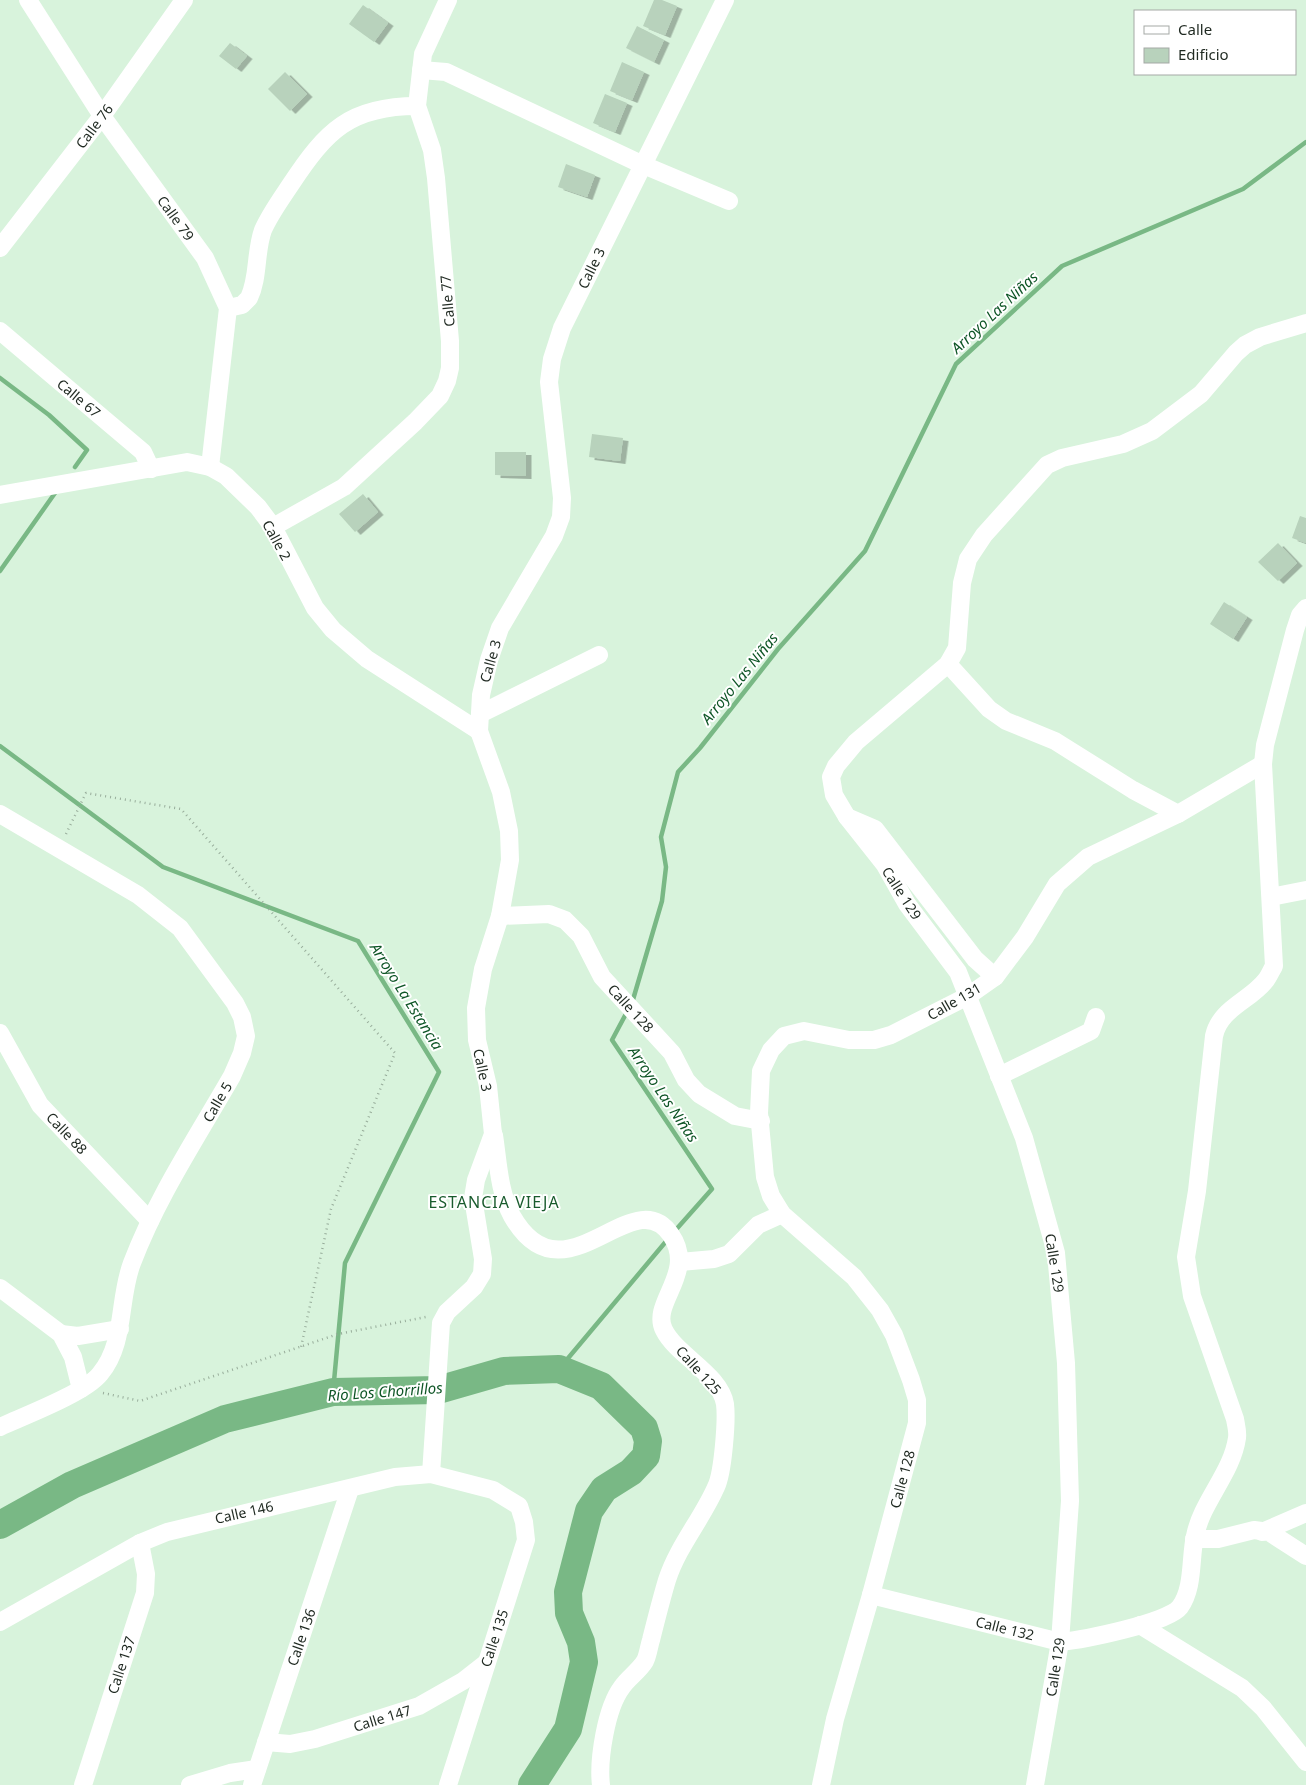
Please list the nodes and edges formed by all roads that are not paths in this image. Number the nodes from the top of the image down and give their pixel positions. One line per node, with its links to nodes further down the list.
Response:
1 (28, 0): 7 (street, Calle 79)
2 (184, 0): 7 (street, Calle 76)
3 (448, 0): 5 (street, Calle 77)
4 (724, 0): 8 (street, Calle 3)
5 (421, 70): 6 (street, Calle 77); 8 (street)
6 (417, 106): 11 (street); 17 (street, Calle 77)
7 (102, 116): 10 (street, Calle 76); 11 (street, Calle 79)
8 (642, 164): 9 (street); 21 (street, Calle 3)
9 (729, 201)
10 (0, 248)
11 (228, 308): 14 (street)
12 (1306, 323): 20 (street)
13 (0, 332): 15 (street, Calle 67)
14 (210, 467): 15 (street, Calle 2); 17 (street, Calle 2)
15 (151, 468): 16 (street, Calle 2)
16 (0, 494)
17 (273, 527): 22 (street, Calle 2)
18 (1306, 608): 23 (street, Calle 132)
19 (599, 655): 21 (street)
20 (948, 664): 25 (street); 26 (street, Calle 129)
21 (480, 714): 22 (street, Calle 3)
22 (479, 731): 29 (street, Calle 3)
23 (1264, 764): 25 (street, Calle 131); 28 (street, Calle 132)
24 (0, 814): 38 (street, Calle 5)
25 (1178, 814): 30 (street, Calle 131)
26 (848, 817): 30 (street); 31 (street, Calle 129)
27 (1306, 890): 28 (street)
28 (1271, 897): 50 (street, Calle 132)
29 (500, 916): 35 (street, Calle 128); 36 (street, Calle 3)
30 (995, 977): 31 (street, Calle 131)
31 (968, 996): 34 (street, Calle 129); 35 (street, Calle 131)
32 (1096, 1017): 34 (street)
33 (0, 1033): 38 (street, Calle 88)
34 (1000, 1076): 56 (street, Calle 129)
35 (761, 1121): 37 (street, Calle 131)
36 (493, 1134): 39 (street); 45 (street, Calle 3)
37 (782, 1214): 39 (street); 53 (street, Calle 128)
38 (150, 1221): 41 (street, Calle 5)
39 (680, 1262): 64 (street, Calle 125)
40 (0, 1288): 42 (street)
41 (120, 1329): 42 (street); 43 (street, Calle 5)
42 (61, 1334): 43 (street)
43 (81, 1389): 44 (street, Calle 5)
44 (0, 1427)
45 (431, 1474): 46 (street, Calle 146); 47 (street, Calle 146)
46 (350, 1489): 51 (street, Calle 146); 58 (street, Calle 136)
47 (506, 1497): 57 (street, Calle 135)
48 (1306, 1513): 49 (street)
49 (1262, 1532): 50 (street); 52 (street)
50 (1194, 1539): 55 (street, Calle 132)
51 (140, 1543): 54 (street, Calle 146); 61 (street, Calle 137)
52 (1306, 1556)
53 (872, 1595): 56 (street, Calle 132); 65 (street, Calle 128)
54 (0, 1622)
55 (1140, 1624): 56 (street, Calle 132); 59 (street)
56 (1060, 1642): 66 (street, Calle 129)
57 (486, 1663): 58 (street, Calle 147); 63 (street, Calle 135)
58 (266, 1742): 60 (street, Calle 136)
59 (1306, 1762)
60 (254, 1777): 62 (street)
61 (83, 1785)
62 (190, 1785)
63 (448, 1785)
64 (601, 1785)
65 (821, 1785)
66 (1035, 1785)

